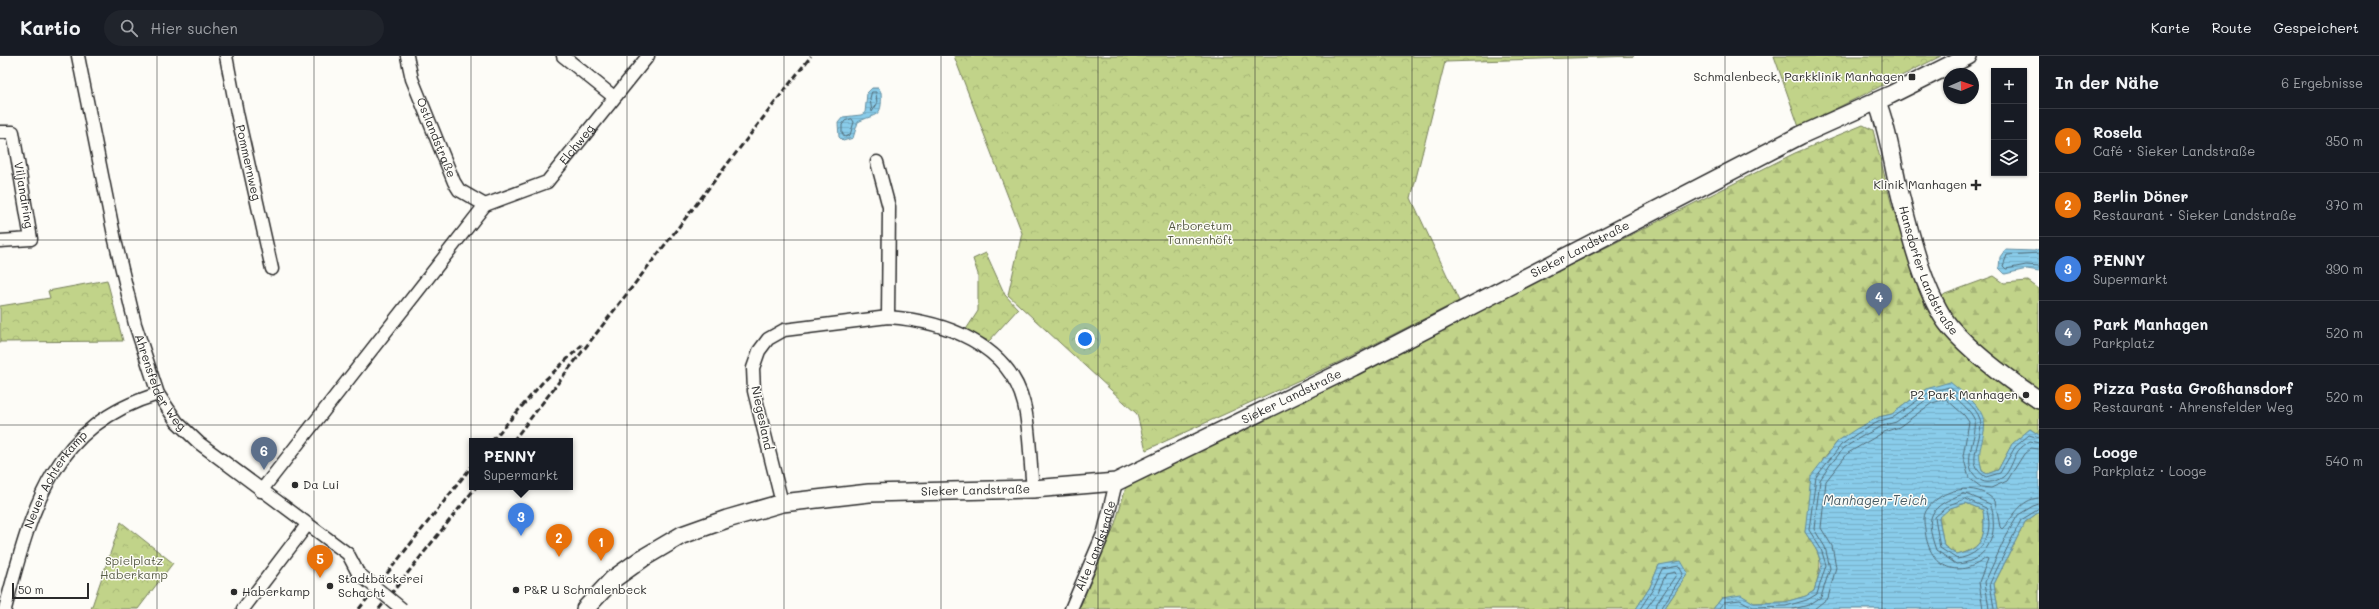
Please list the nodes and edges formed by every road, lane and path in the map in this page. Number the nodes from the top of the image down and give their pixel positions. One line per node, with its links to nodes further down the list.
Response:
1 (78, 56): 15 (street, Ahrensfelder Weg)
2 (226, 56): 13 (street, Pommernweg)
3 (407, 56): 11 (street, Ostlandstraße)
4 (563, 56): 7 (street)
5 (648, 56): 7 (street, Elchweg)
6 (1968, 56): 8 (street, Sieker Landstraße)
7 (614, 97): 11 (street, Elchweg)
8 (1876, 102): 16 (street, Hansdorfer Landstraße); 17 (street, Sieker Landstraße)
9 (0, 132): 12 (street, Viljandiring)
10 (877, 162): 14 (street)
11 (485, 205): 19 (street)
12 (0, 241)
13 (272, 269)
14 (888, 317): 18 (street, Niegesland); 20 (street, Niegesland)
15 (158, 394): 19 (street, Ahrensfelder Weg); 22 (street, Neuer Achterkamp)
16 (2039, 400)
17 (1116, 482): 18 (street, Sieker Landstraße); 26 (street, Alte Landstraße)
18 (1033, 489): 20 (street, Sieker Landstraße)
19 (261, 491): 21 (street, Ahrensfelder Weg)
20 (782, 503): 25 (street, Sieker Landstraße)
21 (307, 525): 23 (street); 24 (street, Ahrensfelder Weg, bridge)
22 (5, 609)
23 (243, 609)
24 (402, 609)
25 (585, 609)
26 (1071, 609)

